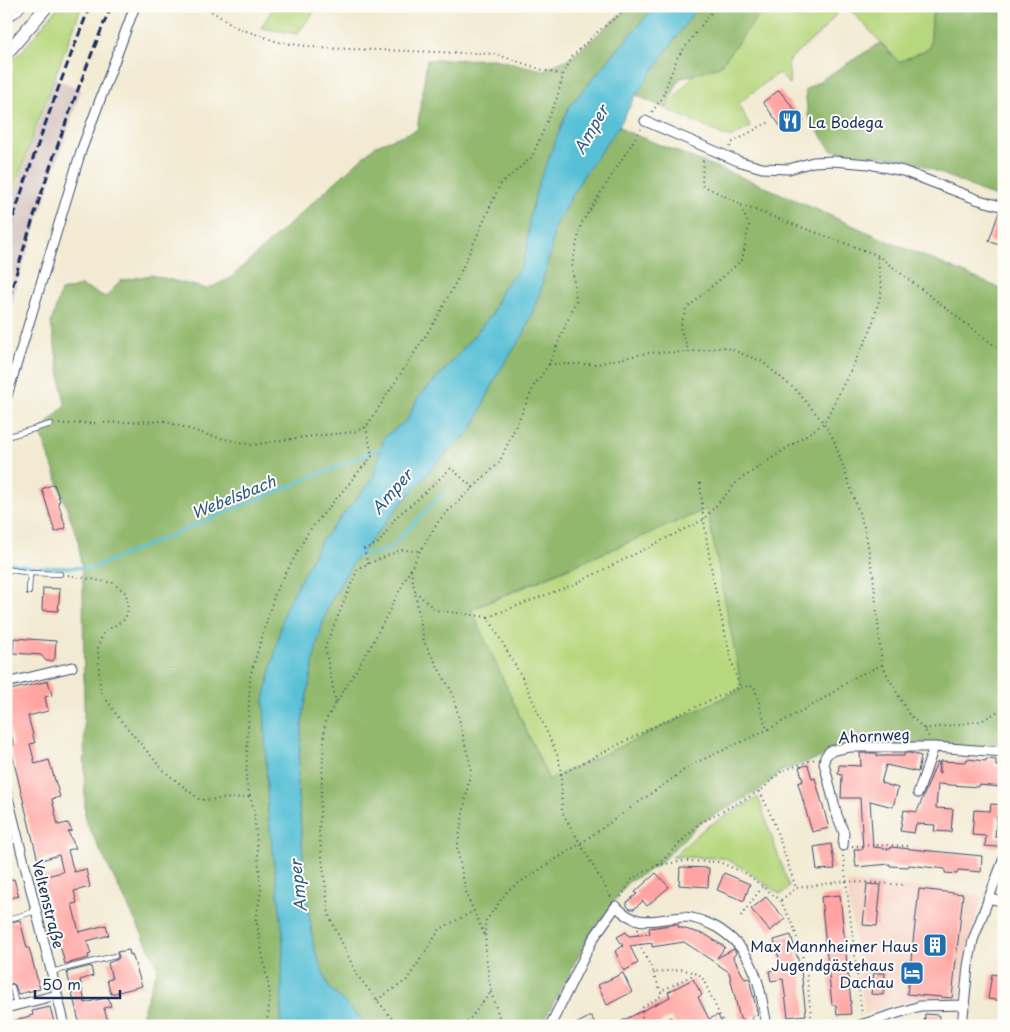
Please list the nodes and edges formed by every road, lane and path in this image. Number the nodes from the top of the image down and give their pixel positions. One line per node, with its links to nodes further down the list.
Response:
1 (10, 6): 8 (lane)
2 (24, 6): 8 (lane)
3 (47, 6): 10 (main road)
4 (135, 6): 22 (street)
5 (203, 6): 11 (path)
6 (630, 6): 11 (path)
7 (716, 6): 12 (path)
8 (17, 14): 9 (lane)
9 (6, 20)
10 (6, 54)
11 (563, 74): 25 (path)
12 (646, 121): 14 (street); 21 (path)
13 (772, 122): 15 (path)
14 (704, 147): 15 (street); 16 (path)
15 (727, 157): 17 (street)
16 (740, 204): 18 (path); 19 (path)
17 (1004, 207)
18 (876, 255): 20 (path); 23 (path)
19 (689, 352): 21 (path); 23 (path)
20 (1004, 353)
21 (549, 364): 28 (path)
22 (6, 399)
23 (824, 423): 29 (path); 39 (path)
24 (51, 424): 25 (path); 26 (lane)
25 (366, 427): 54 (path)
26 (6, 437)
27 (700, 483): 29 (path)
28 (473, 488): 30 (path); 31 (path)
29 (703, 520): 38 (path); 42 (path)
30 (420, 552): 31 (path); 33 (path)
31 (368, 564): 43 (path)
32 (6, 569): 34 (lane)
33 (411, 569): 36 (path); 43 (path)
34 (30, 573): 35 (lane); 37 (lane)
35 (60, 574): 54 (path)
36 (415, 591): 38 (path); 71 (path)
37 (28, 592)
38 (488, 617): 50 (path)
39 (882, 664): 45 (path); 46 (path)
40 (72, 667): 41 (street)
41 (6, 683)
42 (739, 687): 46 (path); 50 (path)
43 (336, 702): 84 (path)
44 (1004, 708): 45 (path)
45 (924, 729): 47 (path)
46 (767, 730): 57 (path)
47 (934, 747): 48 (street, Ahornweg); 49 (street, Ahornweg); 53 (street)
48 (1004, 752)
49 (825, 757): 52 (path); 58 (street, Ahornweg)
50 (561, 774): 57 (path)
51 (6, 790): 55 (street, Veltenstraße)
52 (760, 791): 61 (path); 65 (path)
53 (918, 793)
54 (250, 797): 90 (path)
55 (19, 840): 56 (lane); 70 (street, Veltenstraße)
56 (6, 842)
57 (581, 843): 69 (path); 75 (path)
58 (842, 846): 59 (path); 62 (path)
59 (908, 846)
60 (1004, 858): 66 (street)
61 (658, 865): 64 (path); 69 (path)
62 (845, 881): 63 (path); 65 (path); 88 (path)
63 (906, 885)
64 (763, 886): 67 (path); 72 (path)
65 (796, 888): 67 (path)
66 (988, 898): 68 (street); 85 (street)
67 (780, 900): 98 (path)
68 (1004, 902)
69 (616, 906): 74 (street); 94 (street)
70 (36, 911): 73 (lane); 77 (street, Veltenstraße)
71 (474, 911): 75 (path); 84 (path)
72 (741, 916)
73 (12, 918)
74 (638, 921): 78 (path); 97 (street)
75 (486, 938): 82 (path)
76 (115, 956): 77 (lane)
77 (51, 972): 83 (street, Veltenstraße)
78 (654, 973): 79 (path); 81 (path)
79 (697, 973): 81 (path); 96 (path)
80 (12, 987): 86 (lane)
81 (661, 991): 95 (path)
82 (491, 992): 92 (path); 93 (path)
83 (57, 995): 86 (street); 89 (street, Veltenstraße)
84 (377, 1000): 91 (path)
85 (965, 1005): 88 (street); 99 (street)
86 (16, 1006): 87 (street)
87 (6, 1008)
88 (860, 1025)
89 (64, 1026)
90 (261, 1026)
91 (398, 1026)
92 (464, 1026)
93 (502, 1026)
94 (550, 1026)
95 (647, 1026)
96 (725, 1026)
97 (768, 1026)
98 (812, 1026)
99 (962, 1026)

